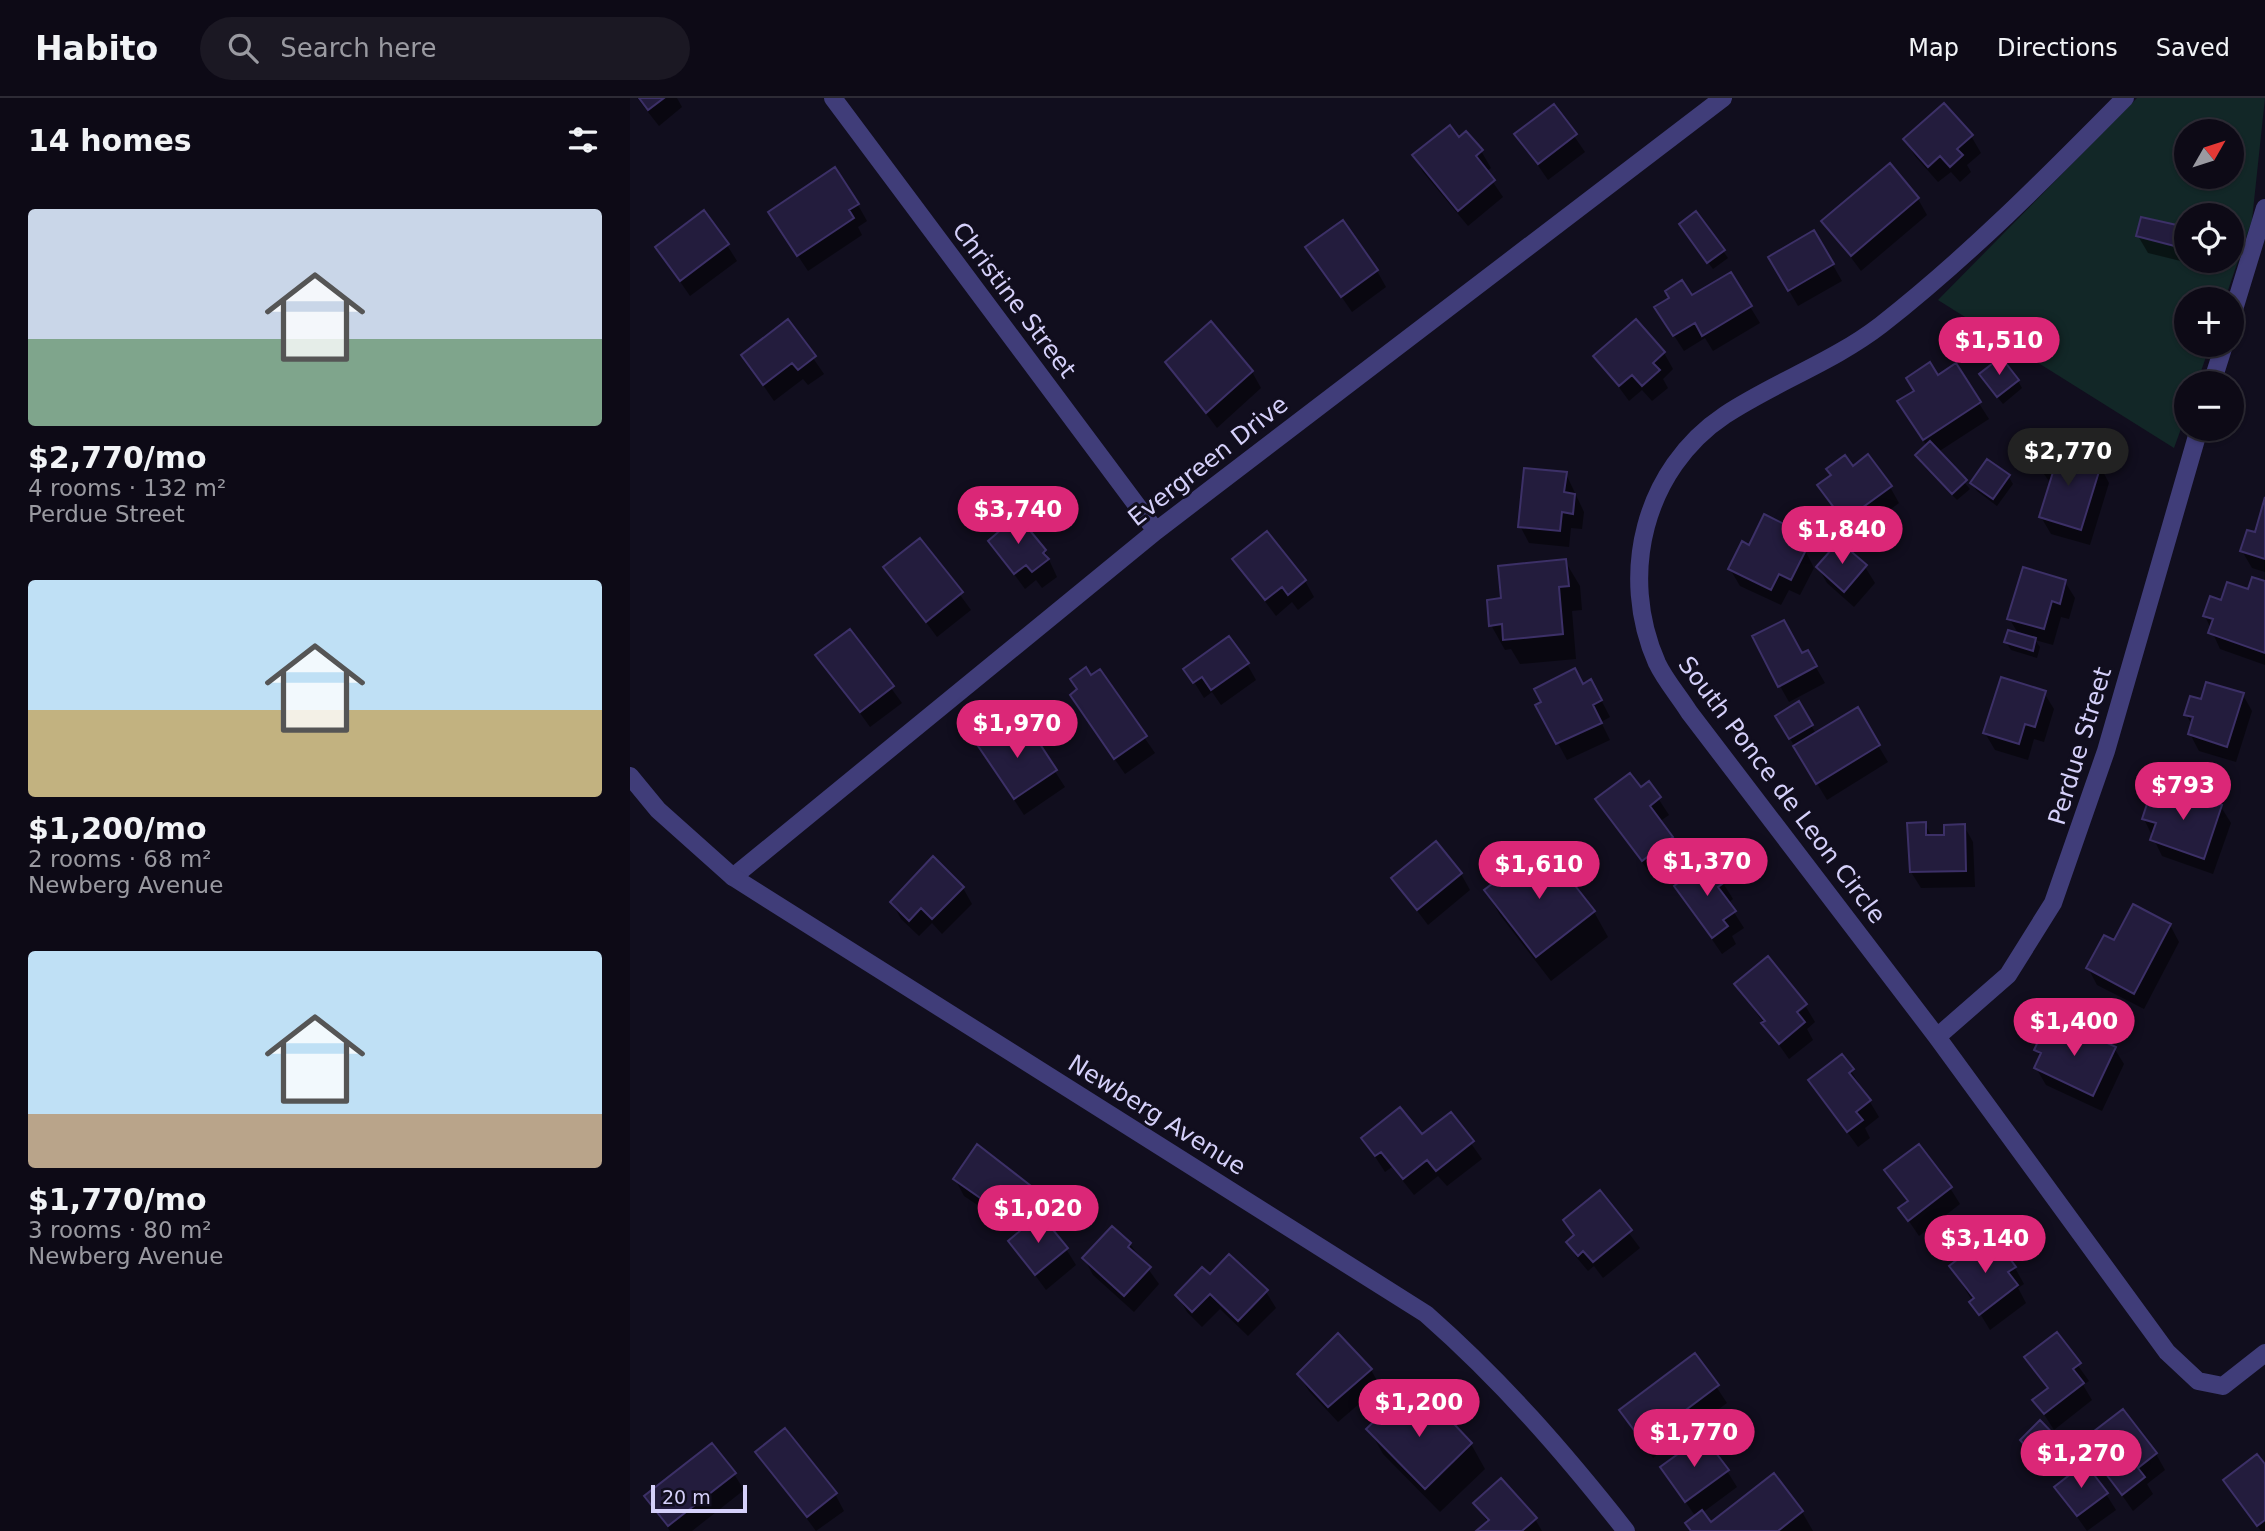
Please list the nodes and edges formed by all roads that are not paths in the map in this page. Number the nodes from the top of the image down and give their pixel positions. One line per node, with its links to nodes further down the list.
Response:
1 (833, 98): 7 (street, Christine Street)
2 (1723, 98): 7 (street, Evergreen Drive)
3 (2124, 98): 10 (street, South Ponce de Leon Circle)
4 (2265, 208): 5 (street)
5 (2241, 287)
6 (2196, 441): 10 (street, Perdue Street)
7 (1156, 531): 9 (street, Evergreen Drive)
8 (630, 776): 9 (street, Newberg Avenue)
9 (733, 877): 12 (street, Newberg Avenue)
10 (1937, 1037): 11 (street, South Ponce de Leon Circle)
11 (2265, 1353)
12 (1626, 1531)

